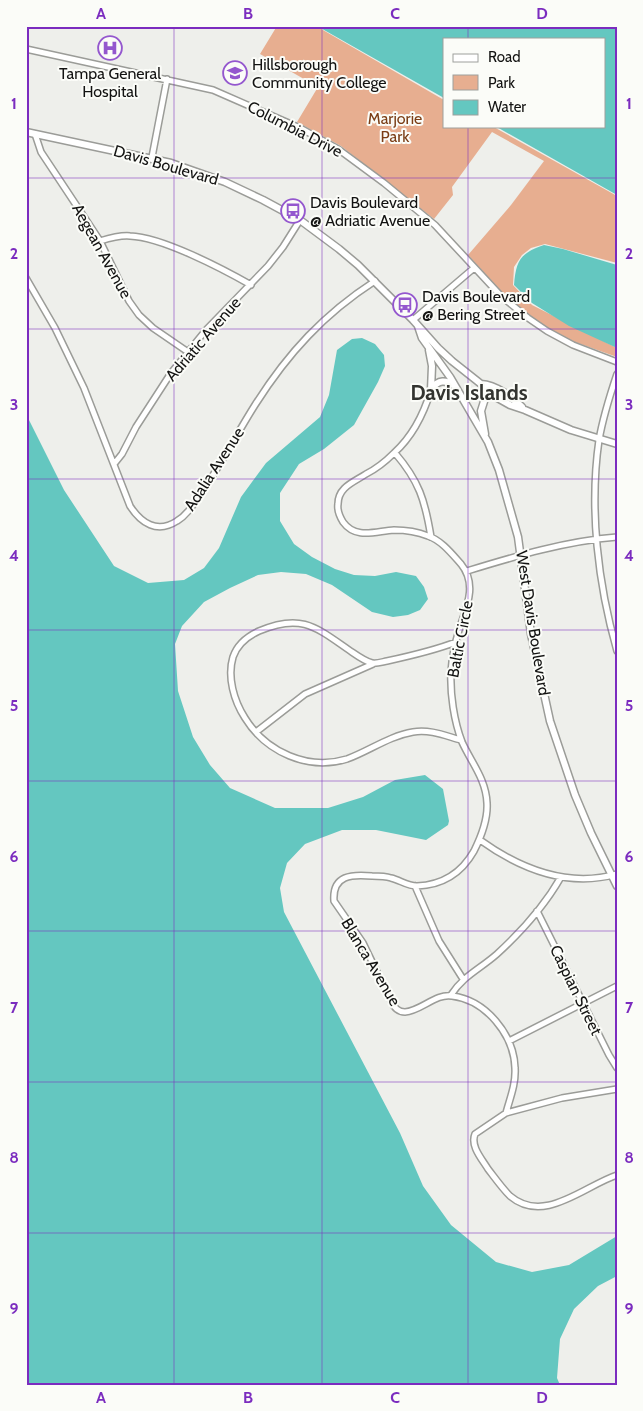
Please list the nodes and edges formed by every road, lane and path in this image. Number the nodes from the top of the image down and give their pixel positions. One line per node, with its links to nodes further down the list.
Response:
1 (26, 48): 2 (street, Columbia Drive)
2 (167, 79): 5 (street); 8 (street, Columbia Drive)
3 (26, 132): 4 (street, Davis Boulevard)
4 (35, 134): 5 (street, Davis Boulevard); 7 (street, Aegean Avenue)
5 (152, 157): 6 (street, Davis Boulevard)
6 (300, 220): 10 (street, Davis Boulevard); 11 (street, Adriatic Avenue)
7 (100, 241): 11 (street); 14 (street, Aegean Avenue)
8 (474, 268): 12 (street); 15 (street, Columbia Drive)
9 (26, 278): 26 (street, Adalia Avenue)
10 (376, 281): 12 (street, Davis Boulevard); 26 (street, Adalia Avenue)
11 (251, 285): 14 (street, Adriatic Avenue)
12 (416, 322): 13 (street, West Davis Boulevard); 17 (street, Davis Boulevard)
13 (428, 347): 18 (street, West Davis Boulevard); 19 (street)
14 (188, 352): 26 (street, Adriatic Avenue)
15 (617, 362)
16 (617, 374): 22 (street)
17 (481, 384): 20 (street); 21 (street)
18 (456, 387): 19 (street); 23 (street, West Davis Boulevard)
19 (431, 390): 25 (street)
20 (487, 392): 21 (street); 23 (street, West Davis Boulevard)
21 (525, 410): 22 (street)
22 (599, 440): 24 (street); 29 (street)
23 (488, 442): 30 (street, West Davis Boulevard)
24 (617, 444)
25 (395, 453): 27 (street); 27 (street)
26 (114, 464)
27 (431, 536): 31 (street)
28 (617, 537): 29 (street)
29 (597, 539): 30 (street); 33 (street)
30 (522, 554): 31 (street); 38 (street, West Davis Boulevard)
31 (467, 571): 32 (street, Baltic Circle)
32 (456, 642): 34 (street); 36 (street, Baltic Circle)
33 (617, 651)
34 (373, 664): 35 (street); 35 (street)
35 (256, 732): 36 (street)
36 (462, 740): 37 (street, Baltic Circle)
37 (480, 840): 39 (street); 40 (street, Baltic Circle)
38 (614, 875): 39 (street); 41 (street, West Davis Boulevard)
39 (561, 877): 42 (street)
40 (415, 886): 43 (street); 45 (street, Blanca Avenue)
41 (617, 886)
42 (537, 911): 43 (street); 46 (street, Caspian Street)
43 (463, 979): 45 (street)
44 (617, 986): 46 (street)
45 (451, 995): 47 (street)
46 (583, 1003): 47 (street); 48 (street, Caspian Street)
47 (508, 1041): 50 (street)
48 (617, 1068)
49 (617, 1088): 50 (street)
50 (506, 1113): 51 (street)
51 (617, 1175)

